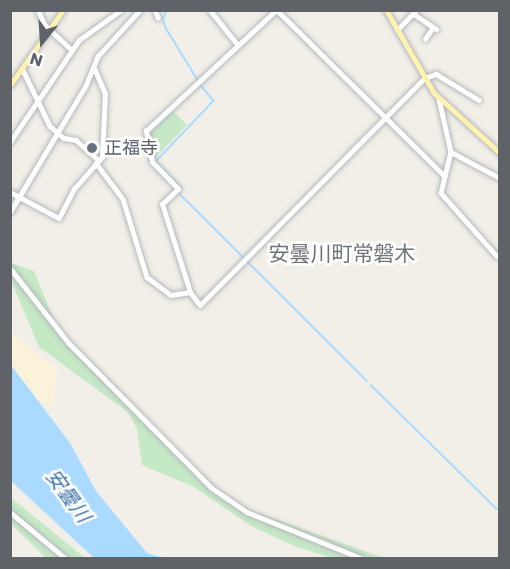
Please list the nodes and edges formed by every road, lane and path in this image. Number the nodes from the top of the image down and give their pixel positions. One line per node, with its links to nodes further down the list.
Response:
1 (38, 10): 11 (street)
2 (63, 10): 11 (main road)
3 (122, 10): 15 (street)
4 (140, 10): 16 (street)
5 (155, 10): 10 (street)
6 (210, 10): 14 (street)
7 (277, 10): 14 (street); 23 (street)
8 (386, 10): 12 (main road)
9 (415, 12): 12 (street); 13 (street)
10 (158, 17)
11 (51, 30): 15 (street); 17 (main road)
12 (397, 30): 18 (main road)
13 (425, 39)
14 (238, 45): 37 (street)
15 (72, 50): 22 (street)
16 (94, 66): 24 (street); 29 (street)
17 (23, 70): 19 (main road); 22 (street)
18 (425, 78): 20 (main road); 21 (street); 23 (street)
19 (10, 85)
20 (439, 99): 27 (street); 28 (main road)
21 (479, 100)
22 (38, 103): 24 (street); 25 (street)
23 (386, 118): 30 (street); 37 (street)
24 (57, 134): 29 (street); 33 (street)
25 (13, 135): 26 (street)
26 (10, 142)
27 (451, 152): 30 (street); 31 (street)
28 (500, 153)
29 (98, 162): 33 (street); 37 (street)
30 (445, 176): 35 (street)
31 (500, 178)
32 (10, 192): 33 (street)
33 (20, 197): 34 (street)
34 (10, 212)
35 (500, 253)
36 (10, 267): 40 (street)
37 (190, 292)
38 (10, 512): 39 (street)
39 (65, 558)
40 (361, 558)

